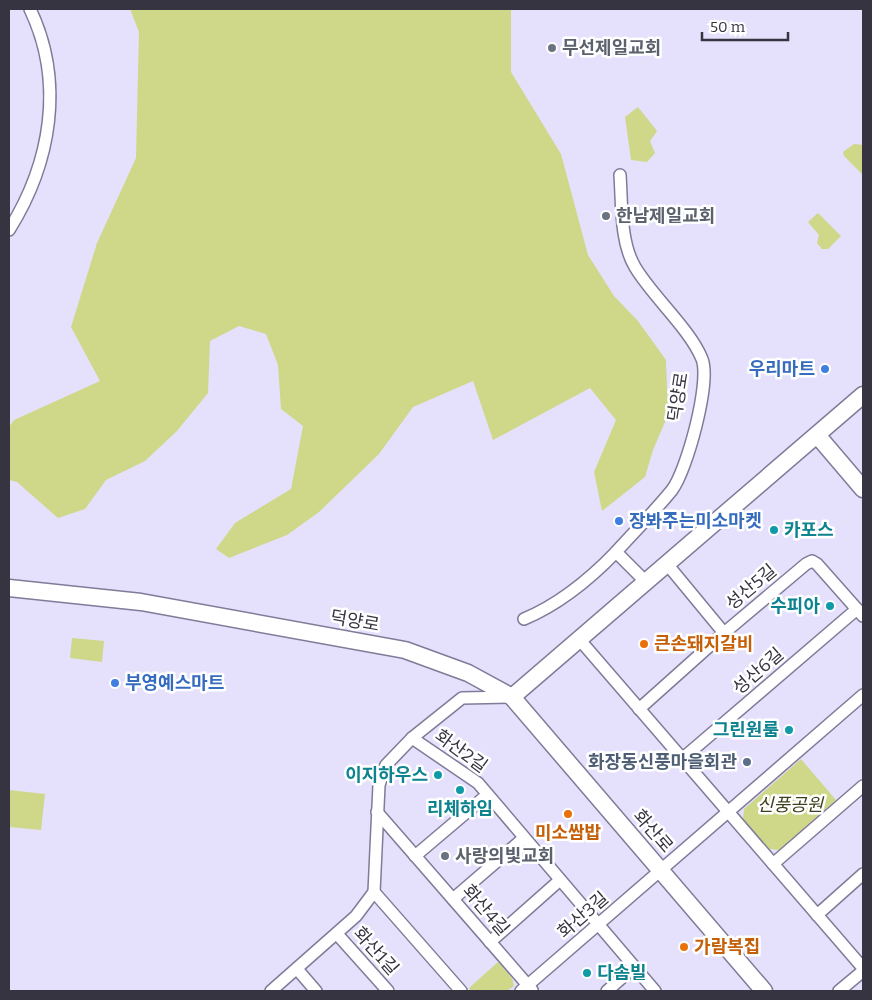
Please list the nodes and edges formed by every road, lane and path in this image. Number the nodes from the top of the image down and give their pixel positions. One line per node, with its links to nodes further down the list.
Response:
1 (30, 9): 3 (street)
2 (620, 175): 7 (street, 덕양로)
3 (9, 230)
4 (863, 395): 5 (street)
5 (817, 435): 6 (street); 8 (street)
6 (863, 489)
7 (616, 552): 9 (street); 12 (street, 덕양로)
8 (667, 564): 9 (street); 13 (street, 성산5길)
9 (646, 582): 14 (street)
10 (9, 588): 16 (street, 덕양로)
11 (860, 613): 13 (street, 성산5길); 19 (street, 성산6길)
12 (524, 618)
13 (724, 633): 17 (street)
14 (579, 639): 16 (street); 17 (street)
15 (863, 695): 22 (street)
16 (512, 697): 18 (street); 27 (street, 화산로)
17 (639, 709): 19 (street)
18 (412, 738): 21 (street, 화산2길); 23 (street)
19 (682, 759): 22 (street)
20 (863, 786): 26 (street)
21 (487, 795): 24 (street, 화산2길); 25 (street, 화산2길)
22 (728, 811): 26 (street); 27 (street, 화산3길)
23 (377, 812): 25 (street, 화산4길); 30 (street)
24 (524, 838): 29 (street, 화산2길); 31 (street)
25 (415, 856): 31 (street, 화산4길)
26 (773, 864): 32 (street)
27 (660, 870): 33 (street, 화산3길); 46 (street, 화산로)
28 (863, 874): 32 (street)
29 (560, 880): 33 (street, 화산2길); 35 (street)
30 (374, 892): 34 (street); 43 (street)
31 (453, 899): 35 (street, 화산4길)
32 (817, 915): 38 (street)
33 (598, 925): 36 (street, 화산2길); 39 (street, 화산3길)
34 (337, 934): 37 (street); 42 (street, 화산1길)
35 (490, 942): 39 (street, 화산4길)
36 (634, 967): 44 (street); 45 (street, 화산2길)
37 (297, 969): 40 (street); 41 (street)
38 (863, 969): 47 (street)
39 (528, 989)
40 (271, 991)
41 (316, 991)
42 (388, 991)
43 (462, 991)
44 (607, 991)
45 (654, 991)
46 (764, 991)
47 (839, 991)

